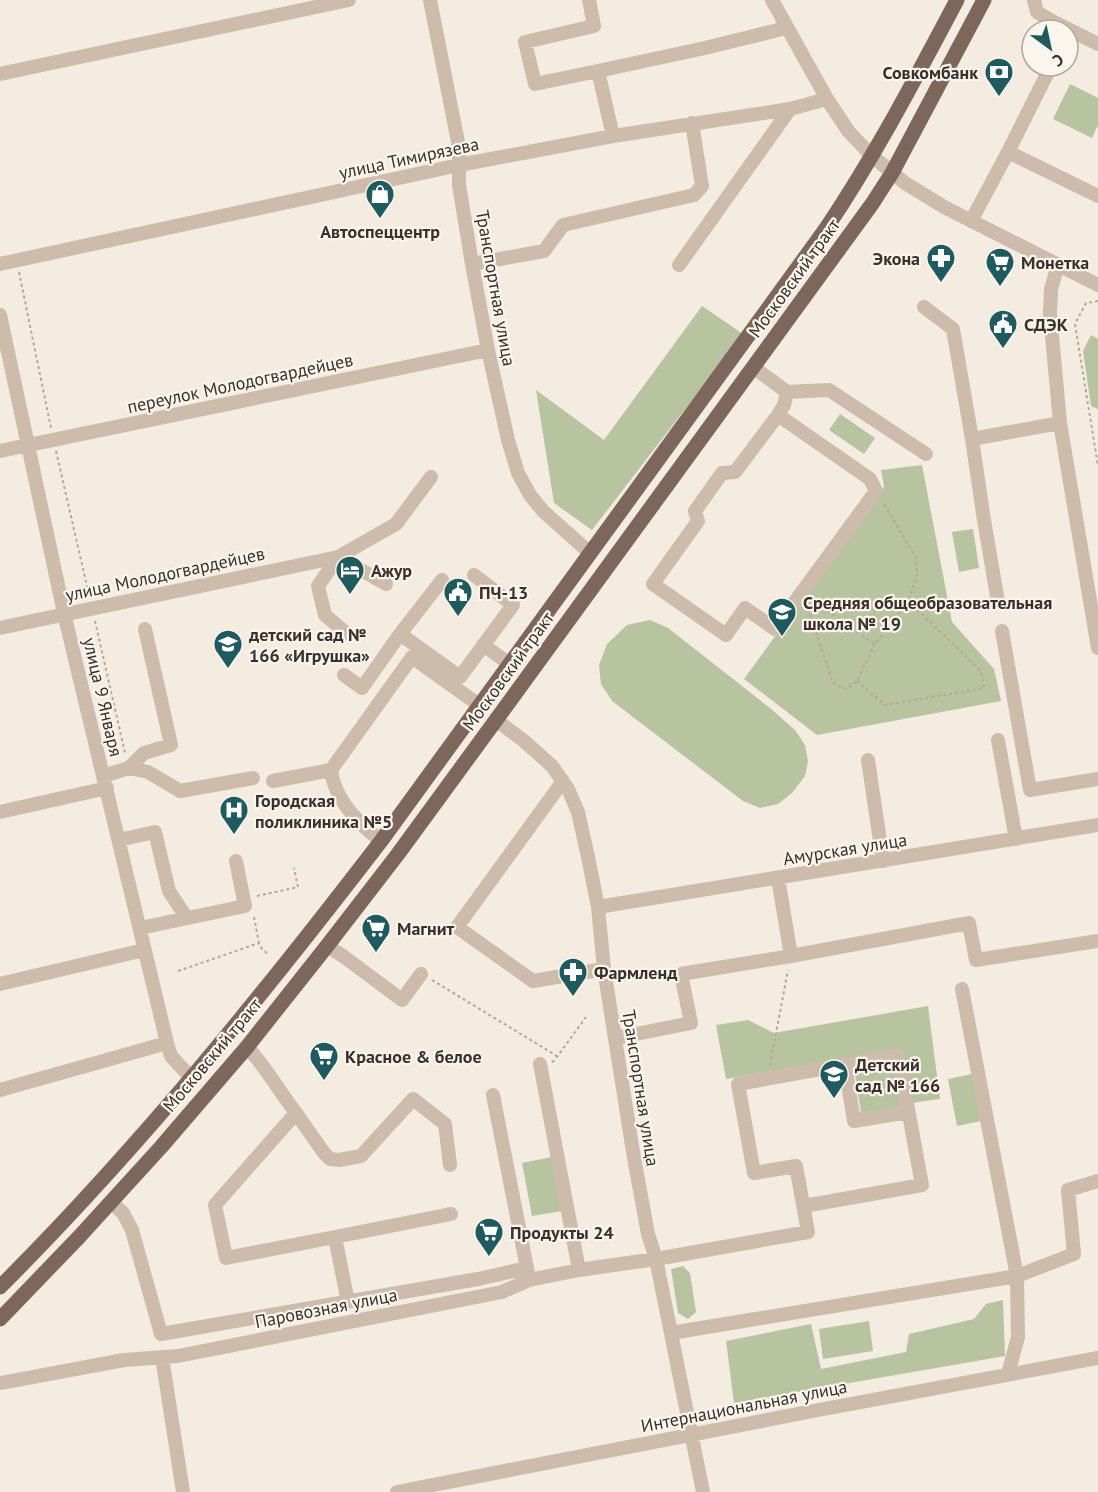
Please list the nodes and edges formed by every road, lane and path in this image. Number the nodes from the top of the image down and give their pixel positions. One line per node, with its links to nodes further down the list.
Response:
1 (349, 0): 13 (street)
2 (430, 0): 21 (street, Транспортная улица)
3 (589, 0): 12 (street)
4 (772, 0): 9 (street)
5 (957, 0): 20 (main road, Московский тракт)
6 (984, 0): 22 (main road, Московский тракт)
7 (1034, 0): 8 (street)
8 (1043, 18)
9 (786, 28): 12 (street); 15 (street)
10 (1080, 37): 11 (street)
11 (1098, 44)
12 (598, 71): 18 (street)
13 (0, 74)
14 (1045, 78): 19 (street)
15 (826, 99): 16 (street, улица Тимирязева); 20 (street)
16 (790, 109): 17 (street, улица Тимирязева); 28 (street)
17 (692, 123): 18 (street, улица Тимирязева); 27 (street)
18 (613, 136): 21 (street, улица Тимирязева)
19 (1008, 152): 23 (street); 24 (street)
20 (872, 156): 22 (street); 47 (main road, Московский тракт)
21 (459, 165): 25 (street, улица Тимирязева); 27 (street, Транспортная улица)
22 (892, 173): 24 (street); 35 (main road, Московский тракт)
23 (1098, 195)
24 (971, 221): 29 (street)
25 (17, 261): 26 (street, улица Тимирязева); 40 (path)
26 (0, 264)
27 (472, 264): 34 (street, Транспортная улица)
28 (679, 264)
29 (1058, 265): 30 (street); 38 (street)
30 (1098, 285)
31 (1098, 301): 44 (path)
32 (924, 307): 39 (street)
33 (0, 315): 41 (street, улица 9 Января)
34 (488, 350): 40 (street, переулок Молодогвардейцев); 47 (street, Транспортная улица)
35 (753, 367): 36 (street); 70 (main road, Московский тракт)
36 (787, 392): 37 (street); 43 (street)
37 (777, 415): 46 (street); 46 (street)
38 (1060, 423): 39 (street); 65 (street)
39 (972, 439): 54 (street)
40 (54, 440): 41 (street, переулок Молодогвардейцев); 55 (path)
41 (28, 445): 42 (street, переулок Молодогвардейцев); 57 (street, улица 9 Января)
42 (0, 451)
43 (926, 454)
44 (1098, 466)
45 (431, 477): 48 (street)
46 (876, 491): 53 (path)
47 (591, 553): 66 (main road, Московский тракт)
48 (339, 557): 51 (street); 55 (street, улица Молодогвардейцев); 61 (street)
49 (474, 575): 64 (street)
50 (442, 580): 62 (street)
51 (386, 584)
52 (813, 601): 63 (path)
53 (908, 601): 63 (path); 68 (path)
54 (998, 602)
55 (92, 608): 57 (street, улица Молодогвардейцев); 73 (path)
56 (808, 609): 68 (path)
57 (64, 614): 58 (street, улица Молодогвардейцев); 79 (street, улица 9 Января)
58 (0, 628)
59 (145, 629): 73 (street)
60 (1002, 631): 76 (street)
61 (346, 633)
62 (400, 634): 64 (street); 67 (street)
63 (874, 644): 68 (path)
64 (483, 645): 66 (street)
65 (1098, 648)
66 (510, 664): 69 (main road, Московский тракт)
67 (344, 675)
68 (857, 681)
69 (479, 705): 74 (street); 84 (main road, Московский тракт)
70 (496, 720): 78 (street, Транспортная улица); 96 (main road, Московский тракт)
71 (998, 740): 82 (street)
72 (868, 760): 86 (street)
73 (129, 768): 75 (street); 79 (street)
74 (331, 770): 77 (street); 84 (street)
75 (253, 778)
76 (1098, 779)
77 (273, 781)
78 (563, 781): 90 (street, Транспортная улица); 100 (street)
79 (105, 782): 80 (street); 83 (street, улица 9 Января)
80 (0, 812)
81 (1098, 825): 82 (street, Амурская улица)
82 (1016, 839): 86 (street, Амурская улица)
83 (119, 840): 92 (street); 93 (street, улица 9 Января)
84 (381, 841): 112 (main road, Московский тракт)
85 (236, 861): 92 (street)
86 (884, 861): 88 (street, Амурская улица)
87 (294, 868): 89 (path)
88 (778, 878): 90 (street, Амурская улица); 99 (street)
89 (250, 898)
90 (598, 908): 100 (street, Транспортная улица)
91 (252, 909): 95 (path)
92 (186, 917): 93 (street)
93 (140, 928): 97 (street, улица 9 Января)
94 (1098, 941): 99 (street)
95 (259, 943): 98 (path); 101 (path)
96 (327, 946): 102 (street); 108 (main road, Московский тракт)
97 (144, 950): 103 (street); 107 (street, улица 9 Января)
98 (269, 956)
99 (790, 956): 106 (street); 113 (path)
100 (604, 969): 106 (street, Транспортная улица)
101 (178, 971)
102 (422, 974): 109 (path)
103 (0, 984)
104 (962, 989): 127 (street)
105 (586, 1017): 109 (path)
106 (616, 1038): 124 (street, Транспортная улица)
107 (167, 1043): 112 (street, улица 9 Января); 114 (street)
108 (247, 1047): 117 (street); 120 (main road, Московский тракт)
109 (557, 1056): 110 (path)
110 (540, 1064): 125 (street)
111 (845, 1065): 113 (street); 116 (street); 116 (street)
112 (191, 1078): 128 (main road, Московский тракт)
113 (768, 1079): 121 (street)
114 (0, 1090)
115 (493, 1095): 126 (street)
116 (908, 1112): 121 (street)
117 (296, 1113): 118 (street); 123 (street)
118 (450, 1166)
119 (1098, 1181): 127 (street)
120 (111, 1202): 129 (street); 130 (main road, Московский тракт)
121 (804, 1206): 124 (street, Паровозная улица)
122 (451, 1214): 123 (street)
123 (335, 1237): 129 (street)
124 (656, 1259): 125 (street, Паровозная улица); 131 (street, Транспортная улица)
125 (579, 1270): 126 (street, Паровозная улица)
126 (528, 1274): 129 (street); 132 (street, Паровозная улица)
127 (1017, 1276): 131 (street); 134 (street)
128 (0, 1287)
129 (348, 1302)
130 (0, 1318)
131 (671, 1333): 136 (street, Транспортная улица)
132 (162, 1357): 135 (street, Паровозная улица); 137 (street)
133 (1098, 1358): 134 (street, Интернациональная улица)
134 (1008, 1374): 136 (street, Интернациональная улица)
135 (0, 1383)
136 (692, 1435): 138 (street, Интернациональная улица); 139 (street, Транспортная улица)
137 (183, 1492)
138 (397, 1492)
139 (703, 1492)

